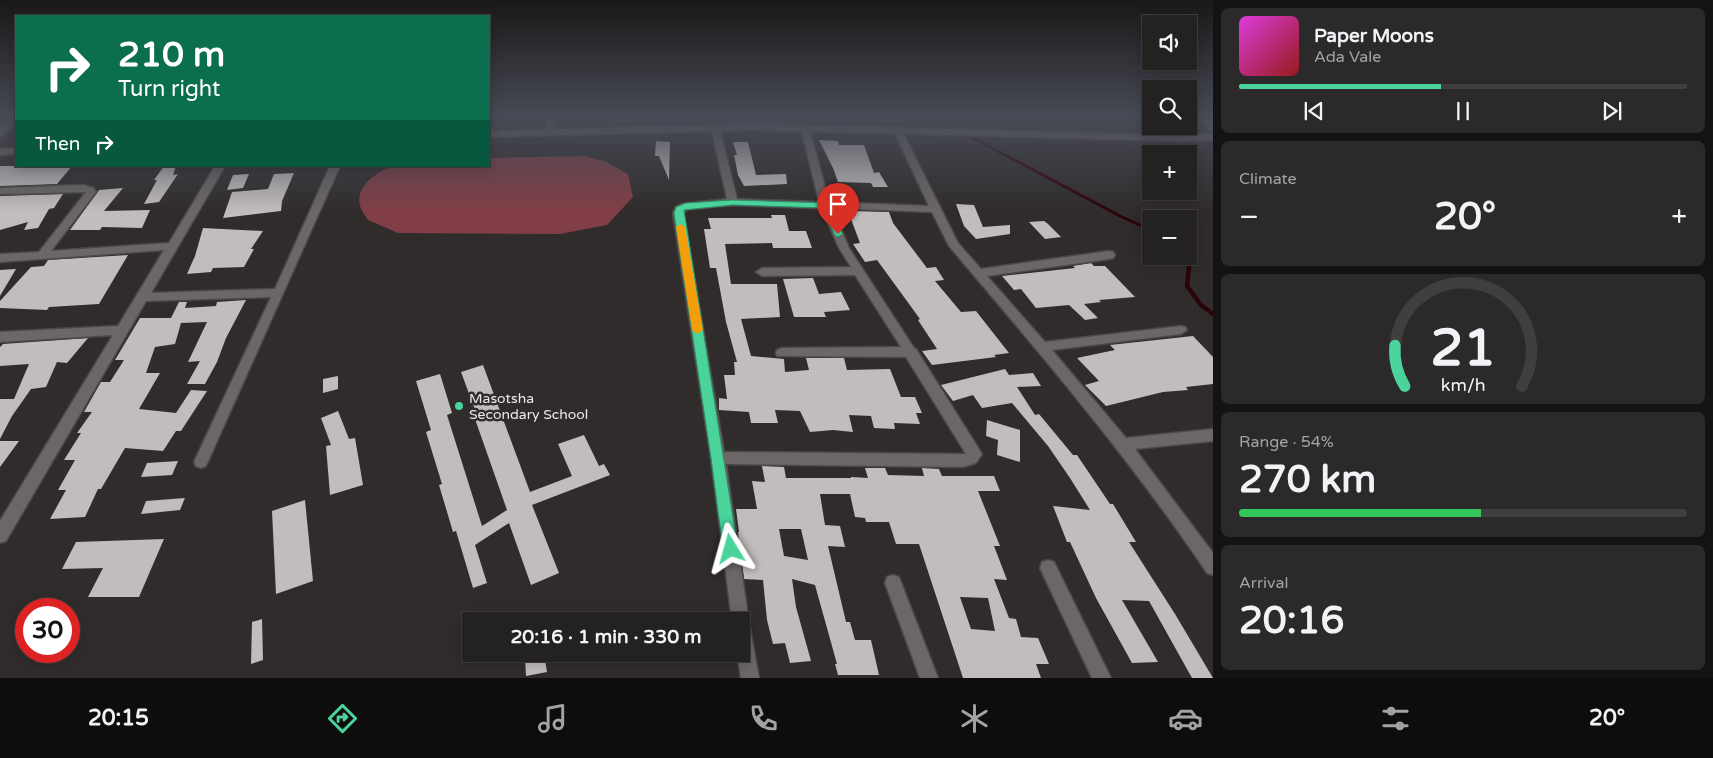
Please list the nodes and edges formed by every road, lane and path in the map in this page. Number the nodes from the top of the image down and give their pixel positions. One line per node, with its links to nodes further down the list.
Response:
1 (720, 149): 9 (street)
2 (811, 149): 10 (street)
3 (907, 149): 11 (street)
4 (15, 151): 5 (street)
5 (0, 152)
6 (219, 167): 12 (street)
7 (335, 167): 19 (street)
8 (0, 190): 13 (street)
9 (733, 202): 10 (street); 29 (street)
10 (825, 205): 11 (street); 16 (street)
11 (937, 209): 18 (street)
12 (172, 246): 13 (street); 20 (street)
13 (43, 254): 15 (street)
14 (1109, 255): 18 (street)
15 (0, 258)
16 (859, 270): 17 (street); 25 (street)
17 (762, 272)
18 (979, 273): 24 (street)
19 (279, 293): 20 (street); 30 (street)
20 (144, 297): 21 (street)
21 (123, 330): 23 (street); 31 (street)
22 (1181, 330): 24 (street)
23 (0, 337)
24 (1042, 347): 28 (street)
25 (912, 352): 26 (street); 29 (street)
26 (782, 353)
27 (1213, 436): 28 (street)
28 (1122, 444): 32 (street)
29 (718, 458): 35 (street)
30 (201, 462)
31 (0, 536)
32 (1213, 567)
33 (1048, 568): 39 (street)
34 (893, 583): 38 (street)
35 (740, 612)
36 (747, 662): 37 (street)
37 (750, 678)
38 (929, 678)
39 (1102, 678)

